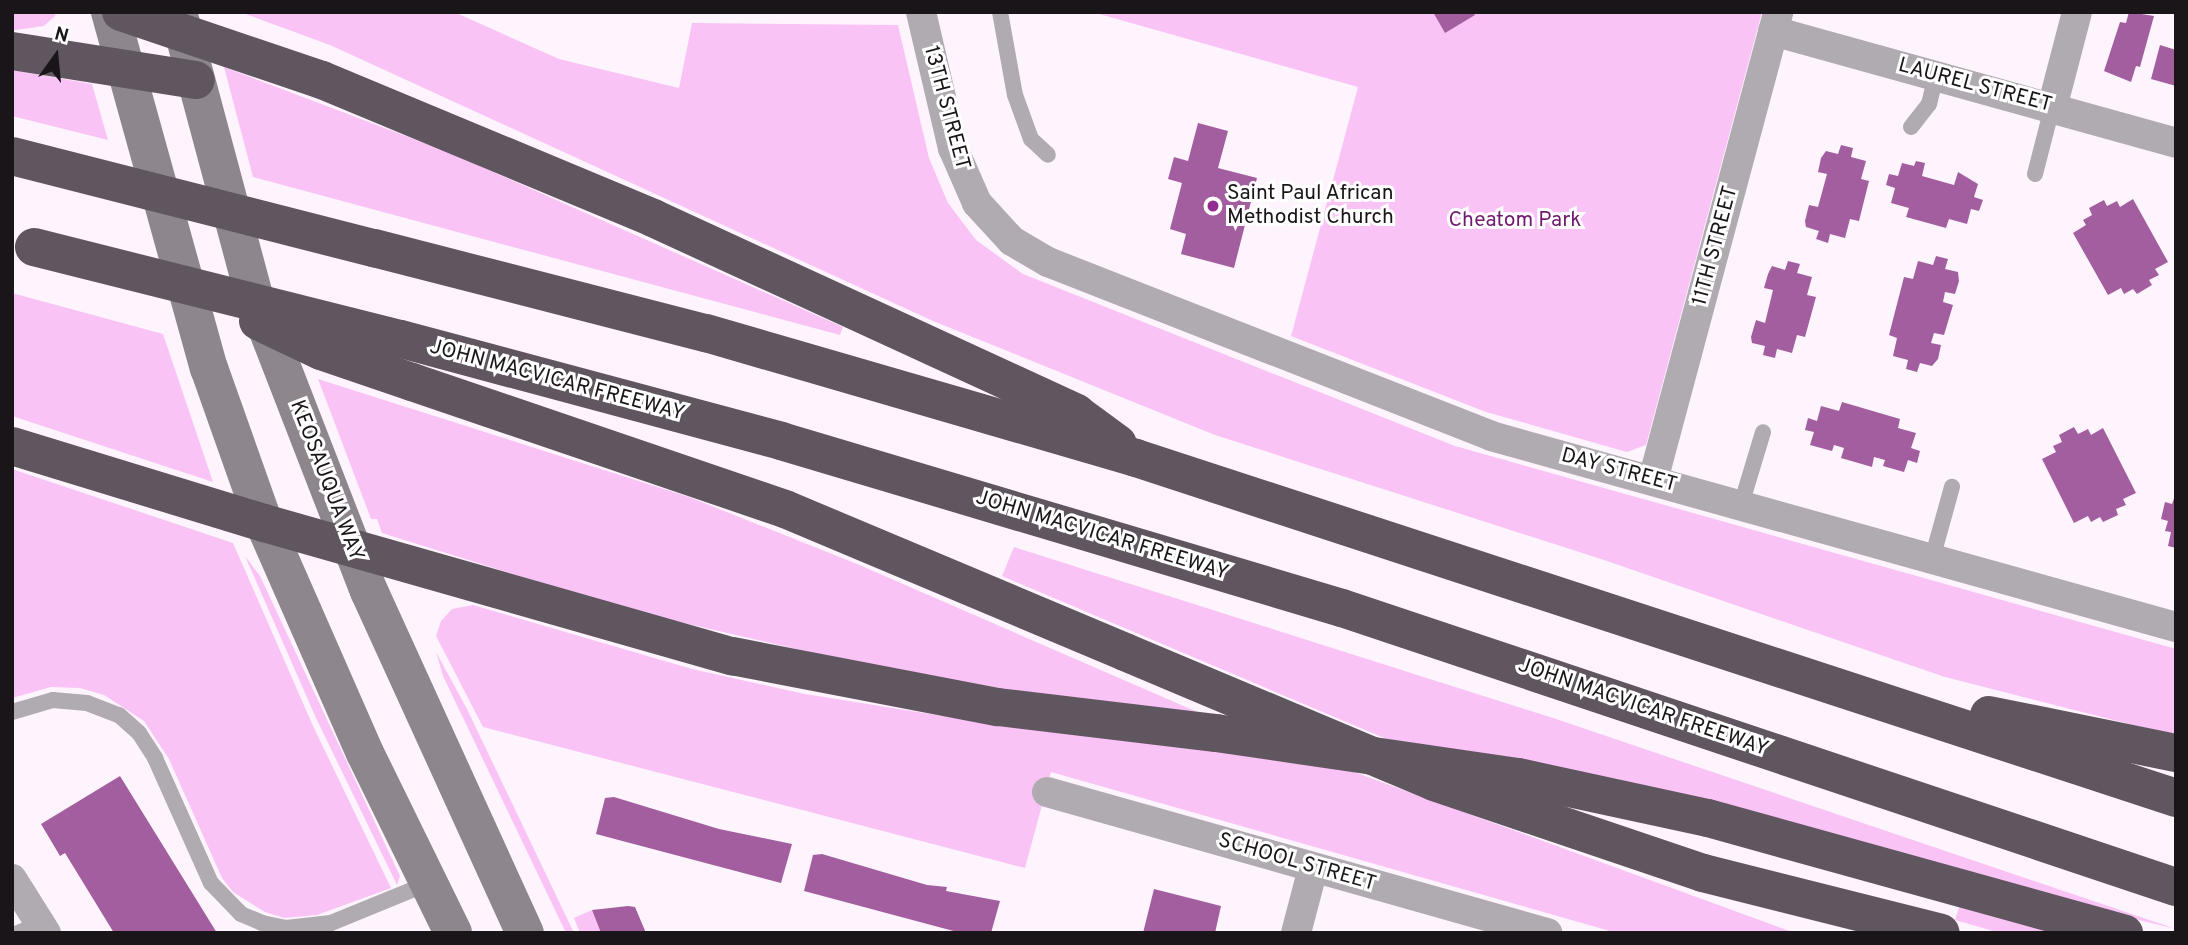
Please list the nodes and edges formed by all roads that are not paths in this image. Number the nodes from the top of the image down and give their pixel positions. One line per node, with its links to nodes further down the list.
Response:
1 (110, 12): 9 (main road)
2 (121, 12): 23 (highway, bridge)
3 (177, 12): 11 (main road, KEOSAUQUA WAY)
4 (921, 12): 19 (street, 13TH STREET)
5 (1000, 12): 15 (lane)
6 (2077, 12): 12 (street)
7 (1775, 22): 10 (street, LAUREL STREET); 24 (street, 11TH STREET)
8 (12, 51): 9 (highway)
9 (125, 69): 11 (highway); 27 (main road)
10 (1936, 76): 12 (street, LAUREL STREET); 13 (lane)
11 (196, 80): 28 (main road, KEOSAUQUA WAY)
12 (2052, 108): 14 (street, LAUREL STREET); 17 (lane)
13 (1911, 127)
14 (2176, 143)
15 (1048, 155)
16 (12, 156): 23 (highway, bridge)
17 (2035, 174)
18 (23, 244): 20 (highway, JOHN MACVICAR FREEWAY, bridge)
19 (1076, 276): 24 (street, DAY STREET)
20 (186, 287): 37 (highway, bridge); 40 (highway, JOHN MACVICAR FREEWAY, bridge)
21 (1763, 432): 26 (lane)
22 (12, 446): 27 (highway)
23 (1136, 458): 31 (highway)
24 (1653, 480): 26 (street, DAY STREET)
25 (1952, 486): 29 (lane)
26 (1741, 505): 29 (street, DAY STREET)
27 (264, 523): 28 (highway); 39 (main road)
28 (352, 549): 43 (main road, KEOSAUQUA WAY); 48 (highway)
29 (1932, 559): 30 (street, DAY STREET)
30 (2176, 627)
31 (1869, 695): 33 (highway); 35 (highway)
32 (12, 712): 39 (lane)
33 (2176, 753)
34 (1046, 792): 36 (street, SCHOOL STREET)
35 (2176, 798)
36 (1313, 868): 44 (street); 45 (street, SCHOOL STREET)
37 (1708, 874): 46 (highway); 47 (highway)
38 (12, 879): 41 (street)
39 (429, 883): 42 (main road)
40 (2176, 887)
41 (35, 930)
42 (453, 933)
43 (524, 933)
44 (1296, 933)
45 (1547, 933)
46 (1852, 933)
47 (1941, 933)
48 (2124, 933)

